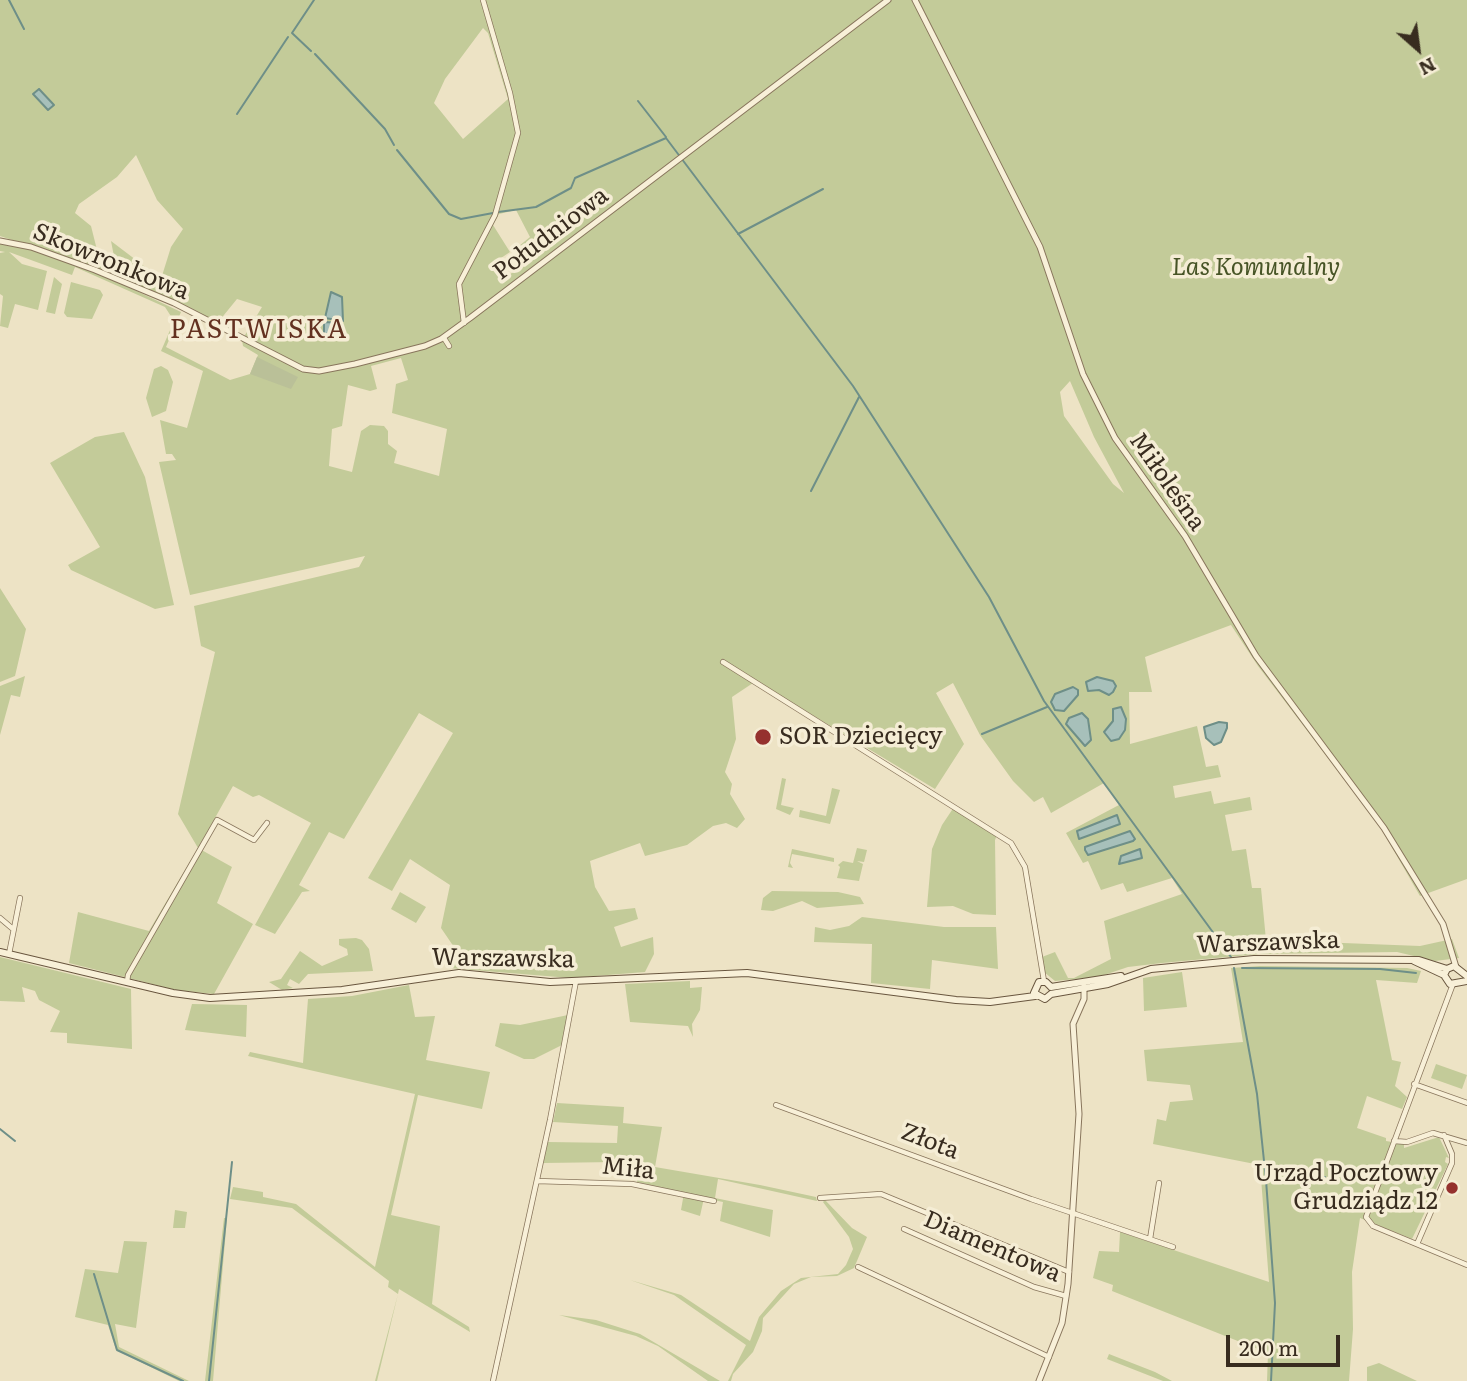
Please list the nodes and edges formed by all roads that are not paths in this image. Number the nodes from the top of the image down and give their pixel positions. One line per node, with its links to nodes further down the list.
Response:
1 (483, 0): 5 (street)
2 (888, 0): 5 (street, Południowa)
3 (915, 0): 15 (street, Miłoleśna)
4 (0, 241): 6 (street, Skowronkowa)
5 (464, 323): 6 (street, Południowa)
6 (444, 338): 7 (street)
7 (449, 346)
8 (723, 662): 19 (street)
9 (267, 823): 18 (street)
10 (20, 898): 12 (street)
11 (0, 918): 12 (street)
12 (13, 929): 14 (street)
13 (0, 952): 14 (main road, Warszawska)
14 (9, 954): 18 (main road, Warszawska)
15 (1449, 969): 16 (main road); 20 (main road); 21 (main road, Warszawska)
16 (1464, 978): 20 (main road)
17 (576, 981): 18 (main road, Warszawska); 23 (main road, Warszawska); 30 (street)
18 (127, 982)
19 (1041, 982): 22 (main road); 23 (main road)
20 (1450, 983): 24 (street)
21 (1084, 986): 22 (main road, Warszawska); 34 (street)
22 (1051, 991): 23 (main road, Warszawska)
23 (1034, 993)
24 (1414, 1084): 25 (street); 28 (street)
25 (1467, 1103)
26 (776, 1105): 34 (street, Złota)
27 (1444, 1135): 28 (street); 29 (street); 37 (street)
28 (1394, 1141): 37 (street)
29 (1467, 1143)
30 (537, 1181): 33 (street, Miła); 44 (street)
31 (1158, 1183): 36 (street)
32 (820, 1198): 41 (street)
33 (714, 1201)
34 (1071, 1210): 36 (street, Złota); 41 (street)
35 (904, 1229): 42 (street, Diamentowa)
36 (1150, 1239): 38 (street, Złota)
37 (1417, 1244): 39 (street)
38 (1173, 1247)
39 (1467, 1265)
40 (858, 1267): 43 (street)
41 (1069, 1272): 42 (street)
42 (1066, 1296): 43 (street)
43 (1048, 1357): 45 (street)
44 (493, 1381)
45 (1039, 1381)

